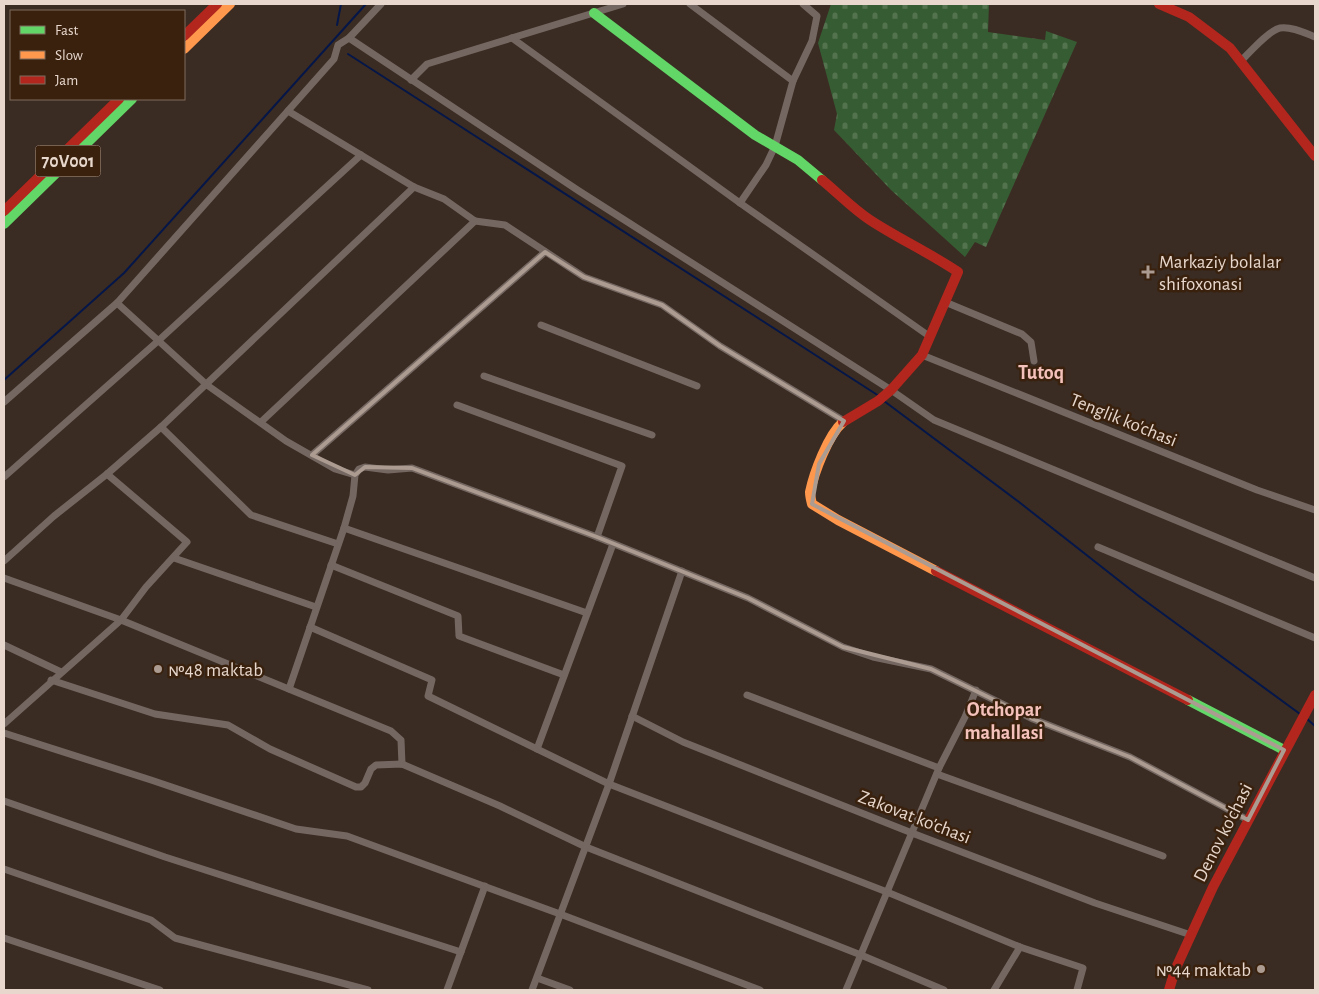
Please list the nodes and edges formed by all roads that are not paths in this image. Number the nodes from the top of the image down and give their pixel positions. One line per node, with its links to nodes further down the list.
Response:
1 (217, 4): 9 (main road)
2 (230, 4): 13 (main road)
3 (381, 4): 11 (street)
4 (623, 4): 8 (street)
5 (690, 4): 16 (street)
6 (803, 4): 16 (street)
7 (1159, 4): 14 (main road)
8 (594, 13): 12 (street); 20 (main road)
9 (185, 35)
10 (1315, 37): 14 (street)
11 (349, 38): 15 (street); 19 (street)
12 (512, 38): 15 (street); 24 (street)
13 (185, 48)
14 (1241, 61): 22 (main road)
15 (411, 80): 39 (street)
16 (793, 81): 20 (street)
17 (118, 100): 25 (main road, 70V001)
18 (131, 100): 27 (main road, 70V001)
19 (288, 111): 21 (street); 30 (street)
20 (775, 146): 24 (street); 29 (main road)
21 (361, 155): 23 (street); 33 (street)
22 (1315, 156)
23 (414, 187): 26 (street); 37 (street)
24 (740, 203): 32 (street)
25 (4, 211)
26 (475, 222): 28 (street); 43 (street)
27 (4, 224)
28 (545, 252): 42 (street); 46 (street)
29 (945, 302): 32 (main road); 35 (street)
30 (117, 303): 33 (street); 40 (street)
31 (541, 326): 38 (street)
32 (929, 336): 34 (main road)
33 (158, 341): 37 (street); 49 (street)
34 (922, 355): 39 (main road); 50 (street, Tenglik ko'chasi)
35 (1034, 361)
36 (484, 376): 45 (street)
37 (207, 385): 43 (street); 44 (street)
38 (697, 386)
39 (888, 391): 42 (main road); 61 (street)
40 (4, 402)
41 (457, 405): 52 (street)
42 (844, 421): 79 (main road)
43 (262, 422): 46 (street)
44 (161, 427): 47 (street); 53 (street)
45 (652, 435)
46 (312, 455): 48 (street)
47 (107, 474): 56 (street); 57 (street)
48 (354, 474): 51 (street); 52 (street)
49 (4, 477)
50 (1315, 510)
51 (344, 528): 53 (street); 63 (street)
52 (597, 537): 54 (street)
53 (338, 544): 58 (street)
54 (613, 544): 59 (street); 63 (street)
55 (1098, 547): 66 (street)
56 (174, 558): 62 (street); 64 (street)
57 (4, 561)
58 (331, 565): 62 (street); 69 (street)
59 (682, 570): 72 (street); 75 (street)
60 (4, 578): 64 (street)
61 (1315, 578)
62 (316, 608): 65 (street)
63 (588, 613): 69 (street)
64 (121, 620): 68 (street); 71 (street)
65 (310, 627): 71 (street); 78 (street)
66 (1315, 638)
67 (4, 645): 68 (street)
68 (61, 672): 70 (street)
69 (564, 675): 78 (street)
70 (51, 680): 76 (street); 80 (street)
71 (289, 689): 80 (street)
72 (976, 690): 81 (street); 84 (street)
73 (747, 695): 81 (street)
74 (1315, 695): 79 (main road, Denov ko'chasi)
75 (632, 716): 82 (street); 85 (street, Zakovat ko'chasi)
76 (4, 724)
77 (4, 733): 89 (street)
78 (537, 749): 82 (street)
79 (1284, 750): 84 (main road, Denov ko'chasi)
80 (402, 764): 86 (street)
81 (938, 771): 85 (street); 87 (street)
82 (609, 784): 86 (street); 90 (street)
83 (4, 801): 95 (street)
84 (1248, 820): 92 (main road, Denov ko'chasi)
85 (912, 833): 90 (street); 92 (street, Zakovat ko'chasi)
86 (586, 847): 91 (street); 96 (street)
87 (1163, 856)
88 (4, 869): 99 (street)
89 (485, 886): 91 (street); 95 (street)
90 (887, 892): 94 (street); 96 (street)
91 (560, 914): 97 (street); 103 (street)
92 (1191, 935): 108 (main road, Denov ko'chasi)
93 (4, 938): 98 (street)
94 (1020, 947): 106 (street); 107 (street)
95 (461, 952): 100 (street)
96 (861, 955): 104 (street); 105 (street)
97 (537, 978): 101 (street); 102 (street)
98 (160, 990)
99 (368, 990)
100 (447, 990)
101 (532, 990)
102 (570, 990)
103 (760, 990)
104 (846, 990)
105 (944, 990)
106 (994, 990)
107 (1077, 990)
108 (1169, 990)

